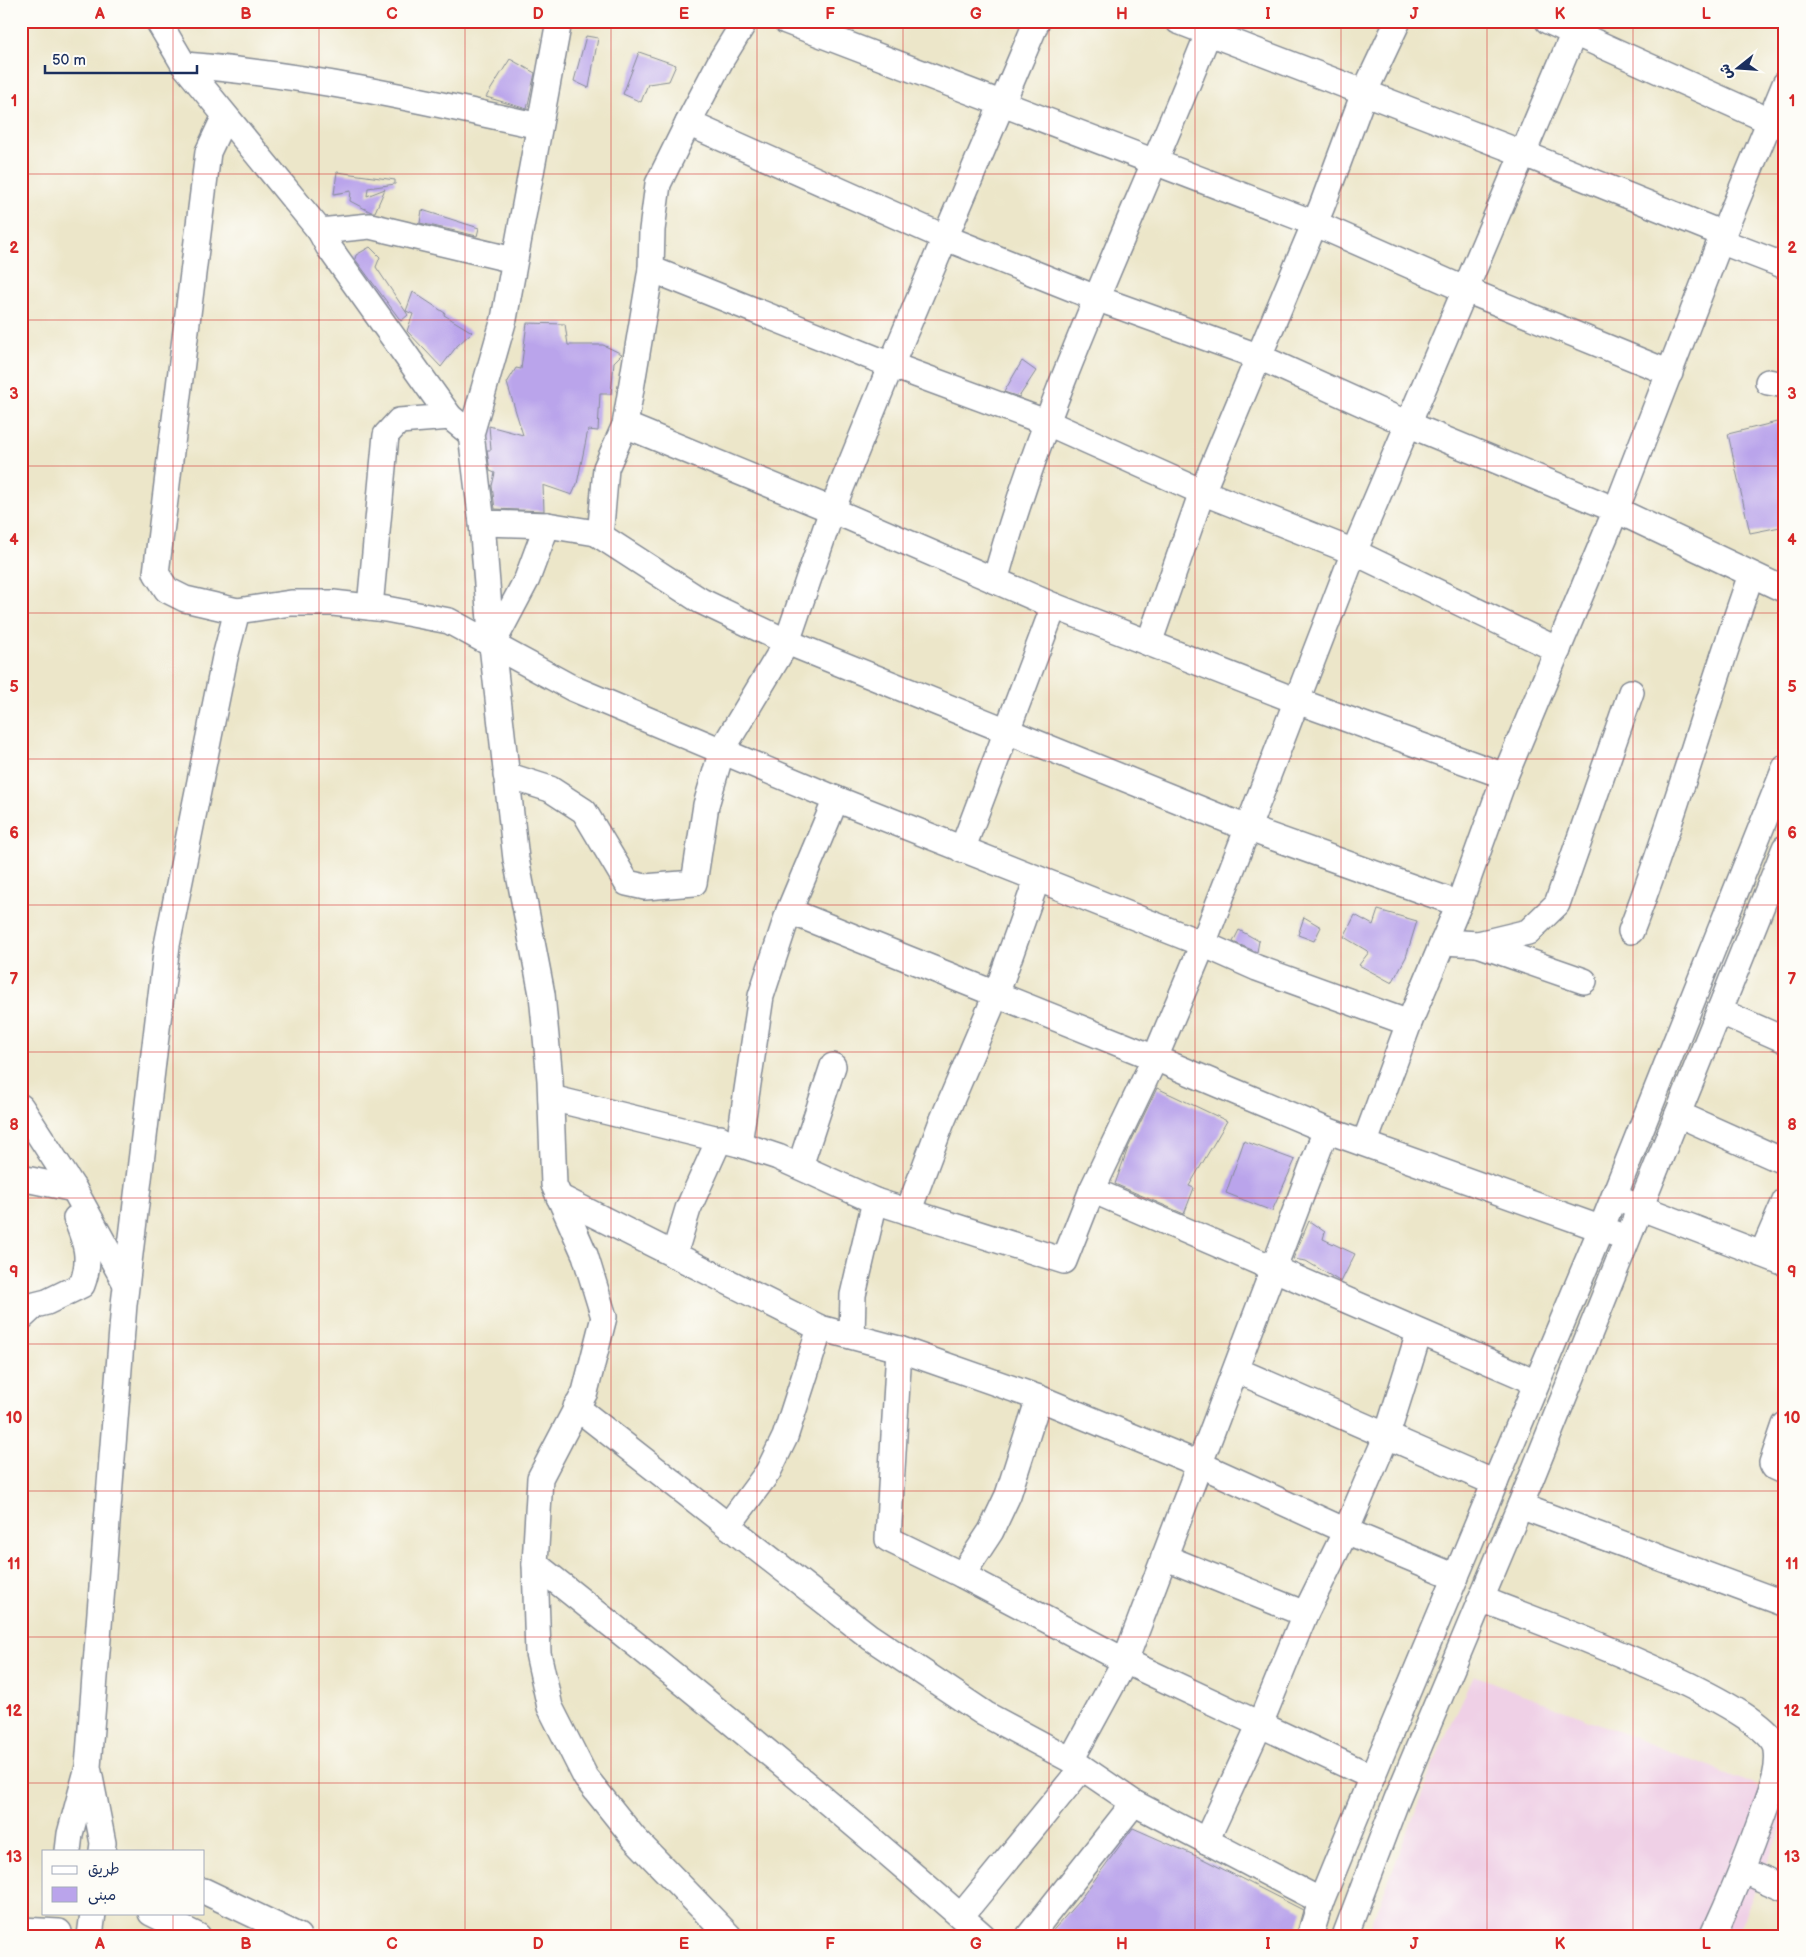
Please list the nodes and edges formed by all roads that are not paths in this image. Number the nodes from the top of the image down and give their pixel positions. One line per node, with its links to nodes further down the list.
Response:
1 (158, 21): 11 (street)
2 (559, 21): 18 (street)
3 (745, 21): 17 (street)
4 (786, 21): 14 (street)
5 (1037, 21): 14 (street)
6 (1178, 21): 10 (street)
7 (1398, 21): 13 (street)
8 (1548, 21): 9 (street)
9 (1577, 26): 16 (street); 19 (street)
10 (1211, 28): 13 (street); 20 (street)
11 (184, 65): 15 (street); 18 (street)
12 (1785, 84): 16 (street)
13 (1364, 93): 19 (street); 21 (street)
14 (1002, 104): 20 (street); 24 (street)
15 (225, 116): 22 (street); 50 (street)
16 (1770, 121): 23 (street)
17 (688, 123): 24 (street); 27 (street)
18 (539, 126): 25 (street)
19 (1522, 152): 23 (street); 28 (street)
20 (1154, 162): 21 (street); 29 (street)
21 (1314, 223): 28 (street); 30 (street)
22 (320, 231): 25 (street); 33 (street)
23 (1722, 237): 26 (street); 32 (street)
24 (946, 238): 29 (street); 31 (street)
25 (514, 260): 37 (street)
26 (1785, 266)
27 (651, 268): 31 (street); 35 (street)
28 (1466, 290): 32 (street); 36 (street)
29 (1096, 298): 30 (street); 34 (street)
30 (1257, 356): 36 (street); 38 (street)
31 (891, 365): 34 (street); 39 (street)
32 (1670, 373): 40 (street)
33 (450, 417): 37 (street); 49 (street)
34 (1048, 422): 38 (street); 46 (street)
35 (625, 425): 39 (street); 43 (street)
36 (1410, 425): 40 (street); 44 (street)
37 (471, 434): 41 (street)
38 (1202, 492): 44 (street); 52 (street)
39 (832, 510): 46 (street); 51 (street)
40 (1616, 510): 45 (street); 54 (street)
41 (482, 523): 42 (street); 53 (street)
42 (547, 524): 43 (street); 53 (street)
43 (596, 533): 51 (street)
44 (1354, 552): 54 (street); 56 (street)
45 (1752, 575): 47 (street); 70 (street)
46 (995, 581): 48 (street)
47 (1785, 590)
48 (1054, 606): 52 (street); 57 (street)
49 (370, 607): 50 (street); 53 (street)
50 (237, 611): 103 (street)
51 (787, 642): 57 (street); 58 (street)
52 (1149, 642): 56 (street)
53 (492, 645): 58 (street); 60 (street)
54 (1558, 650): 61 (street)
55 (1631, 692): 73 (street)
56 (1297, 701): 61 (street); 63 (street)
57 (1007, 730): 63 (street); 65 (street)
58 (722, 750): 60 (street); 62 (street)
59 (1785, 768): 92 (street)
60 (506, 775): 81 (street)
61 (1505, 776): 68 (street)
62 (836, 798): 65 (street); 69 (street)
63 (1247, 828): 68 (street); 72 (street)
64 (1785, 848): 67 (street)
65 (962, 850): 66 (street)
66 (1037, 879): 72 (street); 75 (street)
67 (1777, 890): 76 (street)
68 (1459, 904): 71 (street)
69 (789, 911): 75 (street); 85 (street)
70 (1631, 931)
71 (1443, 942): 73 (street); 77 (street)
72 (1203, 944): 77 (street); 79 (street)
73 (1478, 944): 74 (street)
74 (1584, 981)
75 (996, 995): 79 (street); 97 (street)
76 (1719, 1011): 78 (street); 83 (street)
77 (1409, 1023): 86 (street)
78 (1785, 1040)
79 (1156, 1058): 84 (street); 91 (street)
80 (833, 1066): 88 (street)
81 (551, 1098): 85 (street); 93 (street)
82 (21, 1107): 90 (street)
83 (1678, 1114): 87 (street); 96 (street)
84 (1326, 1130): 86 (street); 102 (street)
85 (730, 1141): 88 (street); 100 (street)
86 (1365, 1142): 98 (street)
87 (1785, 1162)
88 (800, 1166): 94 (street)
89 (21, 1178): 90 (street)
90 (69, 1188): 103 (street); 104 (street)
91 (1092, 1190): 97 (street); 102 (street)
92 (1614, 1197): 96 (street); 98 (street)
93 (559, 1198): 100 (street); 112 (street)
94 (875, 1201): 97 (street); 107 (street)
95 (1785, 1201): 101 (street)
96 (1640, 1207): 99 (street); 101 (street)
97 (908, 1212)
98 (1601, 1228): 99 (street); 110 (street)
99 (1628, 1238): 118 (street)
100 (674, 1255): 105 (street)
101 (1773, 1259)
102 (1273, 1269): 106 (street); 109 (street)
103 (126, 1284): 131 (street)
104 (21, 1318)
105 (820, 1328): 107 (street); 119 (street)
106 (1419, 1333): 110 (street); 114 (street)
107 (852, 1336): 108 (street)
108 (899, 1350): 111 (street); 123 (street)
109 (1236, 1370): 114 (street); 115 (street)
110 (1536, 1382): 117 (street)
111 (1039, 1398): 115 (street); 123 (street)
112 (576, 1407): 119 (street); 122 (street)
113 (1785, 1425): 116 (street)
114 (1387, 1435): 117 (street); 120 (street)
115 (1199, 1464): 120 (street); 121 (street)
116 (1785, 1472)
117 (1495, 1483): 124 (street)
118 (1520, 1506): 125 (street); 126 (street)
119 (728, 1526): 130 (street)
120 (1346, 1531): 124 (street); 127 (street)
121 (1164, 1557): 127 (street); 128 (street)
122 (535, 1564): 143 (street); 149 (street)
123 (962, 1575): 128 (street)
124 (1456, 1577): 132 (street)
125 (1481, 1599): 137 (street); 153 (street)
126 (1785, 1604)
127 (1305, 1614): 129 (street)
128 (1125, 1661): 129 (street); 130 (street)
129 (1260, 1724): 132 (street); 134 (street)
130 (1077, 1764): 133 (street); 143 (street)
131 (88, 1766): 135 (street); 136 (street)
132 (1372, 1777): 140 (street)
133 (1134, 1803): 134 (street); 151 (street)
134 (1206, 1840): 140 (street)
135 (69, 1842): 136 (street)
136 (108, 1848)
137 (1743, 1871): 138 (street); 154 (street)
138 (1785, 1889)
139 (205, 1891): 148 (street)
140 (1321, 1901): 152 (street)
141 (93, 1914): 146 (street)
142 (153, 1914): 147 (street)
143 (960, 1916): 150 (street)
144 (59, 1927): 145 (street)
145 (21, 1930)
146 (90, 1936)
147 (198, 1936)
148 (298, 1936)
149 (729, 1936)
150 (983, 1936)
151 (1029, 1936)
152 (1310, 1936)
153 (1345, 1936)
154 (1713, 1936)

